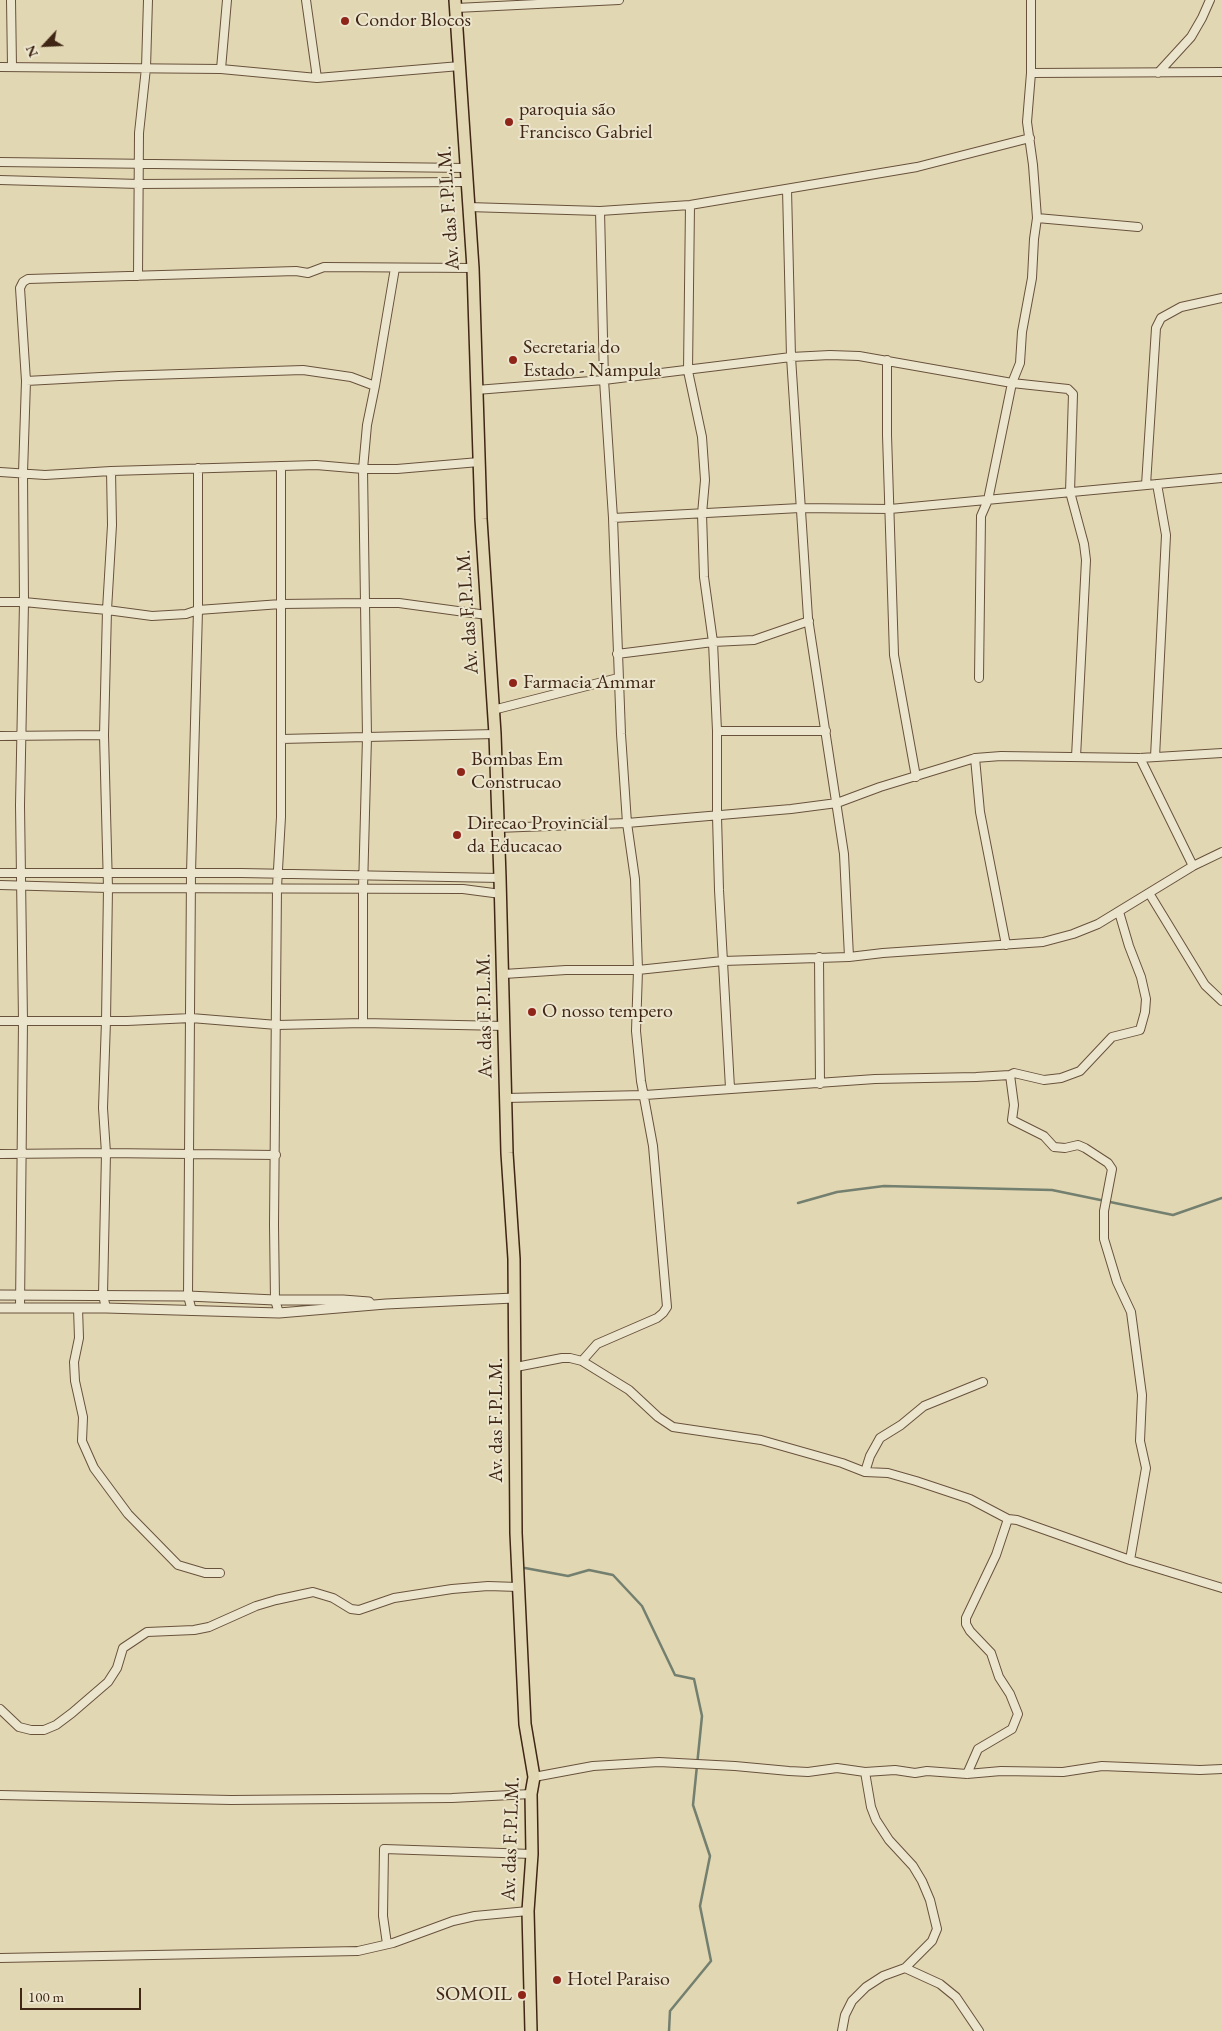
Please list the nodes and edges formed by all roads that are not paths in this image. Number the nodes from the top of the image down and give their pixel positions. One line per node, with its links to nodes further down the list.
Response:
1 (12, 0): 9 (street)
2 (148, 0): 12 (street)
3 (227, 0): 13 (street)
4 (306, 0): 17 (street)
5 (619, 0): 8 (street)
6 (1031, 0): 15 (street)
7 (1210, 0): 16 (street)
8 (456, 4): 10 (main road, Av. das F.P.L.M.)
9 (12, 66): 11 (street); 12 (street)
10 (460, 66): 17 (street); 21 (main road, Av. das F.P.L.M.)
11 (0, 67)
12 (146, 68): 13 (street); 20 (street)
13 (221, 69): 17 (street)
14 (1222, 72): 16 (street)
15 (1031, 73): 16 (street); 18 (street)
16 (1158, 73)
17 (317, 78)
18 (1030, 138): 25 (street); 29 (street)
19 (0, 162): 20 (street)
20 (140, 164): 21 (street); 24 (street)
21 (465, 168): 23 (main road, Av. das F.P.L.M.)
22 (0, 180): 24 (street)
23 (466, 182): 24 (street); 27 (main road, Av. das F.P.L.M.)
24 (139, 184): 33 (street)
25 (787, 189): 26 (street); 35 (street)
26 (690, 205): 28 (street); 37 (street)
27 (468, 207): 28 (street); 32 (main road, Av. das F.P.L.M.)
28 (600, 211): 38 (street)
29 (1038, 218): 30 (street); 40 (street)
30 (1138, 227)
31 (395, 268): 32 (street); 33 (street); 41 (street)
32 (472, 268): 42 (main road, Av. das F.P.L.M.)
33 (138, 276): 39 (street)
34 (1222, 298): 52 (street)
35 (792, 357): 36 (street); 37 (street); 55 (street)
36 (887, 360): 40 (street); 56 (street)
37 (688, 371): 38 (street); 57 (street)
38 (604, 380): 42 (street); 58 (street)
39 (26, 381): 41 (street); 49 (street)
40 (1012, 383): 53 (street); 54 (street)
41 (375, 386): 46 (street)
42 (476, 390): 43 (main road, Av. das F.P.L.M.)
43 (479, 462): 46 (street); 65 (main road, Av. das F.P.L.M.)
44 (281, 466): 45 (street); 46 (street); 62 (street)
45 (198, 468): 47 (street); 64 (street)
46 (363, 469): 61 (street)
47 (111, 471): 49 (street); 63 (street)
48 (0, 472): 49 (street)
49 (23, 473): 60 (street)
50 (1222, 478): 51 (street)
51 (1157, 484): 52 (street); 82 (street)
52 (1146, 485): 53 (street)
53 (1070, 492): 54 (street); 81 (street)
54 (988, 500): 56 (street); 70 (street)
55 (800, 508): 56 (street); 57 (street); 66 (street)
56 (890, 509): 85 (street)
57 (702, 514): 58 (street); 67 (street)
58 (613, 518): 68 (street)
59 (0, 602): 60 (street)
60 (24, 602): 63 (street); 77 (street)
61 (364, 603): 62 (street); 65 (street); 78 (street)
62 (281, 604): 64 (street); 79 (street)
63 (107, 610): 64 (street); 75 (street)
64 (198, 610): 94 (street)
65 (487, 615): 71 (main road, Av. das F.P.L.M.)
66 (809, 621): 67 (street); 73 (street)
67 (713, 642): 68 (street); 72 (street)
68 (617, 654): 69 (street)
69 (618, 678): 71 (street); 88 (street)
70 (979, 678)
71 (493, 710): 74 (main road, Av. das F.P.L.M.)
72 (717, 731): 73 (street); 87 (street)
73 (826, 731): 86 (street)
74 (495, 734): 78 (street); 89 (main road, Av. das F.P.L.M.)
75 (104, 735): 77 (street); 95 (street)
76 (0, 736): 77 (street)
77 (21, 736): 93 (street)
78 (367, 737): 79 (street); 97 (street)
79 (281, 739): 96 (street)
80 (1222, 753): 82 (street)
81 (1076, 757): 83 (street); 84 (street)
82 (1155, 757): 84 (street)
83 (975, 758): 85 (street); 108 (street)
84 (1140, 758): 91 (street)
85 (916, 778): 86 (street)
86 (837, 803): 87 (street); 110 (street)
87 (717, 816): 88 (street); 111 (street)
88 (627, 823): 89 (street); 112 (street)
89 (497, 828): 98 (main road, Av. das F.P.L.M.)
90 (1222, 852): 91 (street)
91 (1193, 866): 105 (street)
92 (0, 873): 93 (street)
93 (22, 873): 95 (street); 100 (street)
94 (191, 873): 95 (street); 96 (street); 101 (street)
95 (107, 874): 102 (street)
96 (277, 874): 97 (street); 103 (street)
97 (364, 875): 98 (street); 104 (street)
98 (500, 878): 106 (main road, Av. das F.P.L.M.)
99 (0, 885): 100 (street)
100 (22, 885): 102 (street); 116 (street)
101 (191, 887): 102 (street); 103 (street); 115 (street)
102 (108, 888): 118 (street)
103 (277, 888): 104 (street); 120 (street)
104 (363, 889): 106 (street); 119 (street)
105 (1149, 893): 107 (street); 114 (street)
106 (501, 894): 113 (main road, Av. das F.P.L.M.)
107 (1119, 912): 108 (street); 122 (street)
108 (1006, 945): 110 (street)
109 (819, 957): 110 (street); 111 (street); 123 (street)
110 (848, 957)
111 (723, 961): 112 (street); 124 (street)
112 (638, 970): 113 (street); 125 (street)
113 (504, 974): 121 (main road, Av. das F.P.L.M.)
114 (1222, 1001)
115 (191, 1018): 118 (street); 120 (street); 130 (street)
116 (23, 1020): 117 (street); 118 (street); 129 (street)
117 (0, 1021)
118 (106, 1021): 127 (street)
119 (363, 1023): 120 (street); 121 (street)
120 (277, 1025): 131 (street)
121 (505, 1026): 126 (main road, Av. das F.P.L.M.)
122 (1010, 1075): 123 (street); 150 (street)
123 (820, 1084): 124 (street)
124 (730, 1088): 125 (street)
125 (645, 1094): 126 (street); 145 (street)
126 (506, 1098): 136 (main road, Av. das F.P.L.M.)
127 (106, 1153): 129 (street); 130 (street); 132 (street)
128 (0, 1154): 129 (street)
129 (20, 1154): 134 (street)
130 (190, 1154): 131 (street); 135 (street)
131 (276, 1155): 137 (street)
132 (103, 1295): 134 (street); 135 (street); 142 (street)
133 (0, 1296): 134 (street)
134 (19, 1296): 140 (street)
135 (188, 1296): 137 (street); 143 (street)
136 (514, 1298): 138 (street); 146 (main road, Av. das F.P.L.M.)
137 (275, 1300): 138 (street); 144 (street)
138 (386, 1304): 144 (street)
139 (0, 1308): 140 (street)
140 (20, 1308): 141 (street)
141 (78, 1308): 142 (street); 151 (street)
142 (106, 1308): 143 (street)
143 (192, 1311): 144 (street)
144 (279, 1313)
145 (582, 1360): 146 (street); 148 (street)
146 (516, 1367): 152 (main road, Av. das F.P.L.M.)
147 (983, 1382): 148 (street)
148 (865, 1472): 149 (street)
149 (1008, 1519): 150 (street); 157 (street)
150 (1130, 1560): 153 (street)
151 (220, 1572)
152 (518, 1587): 154 (street); 158 (main road, Av. das F.P.L.M.)
153 (1222, 1588)
154 (0, 1709)
155 (1222, 1769): 157 (street)
156 (866, 1772): 157 (street); 158 (street); 165 (street)
157 (967, 1774)
158 (534, 1777): 159 (main road, Av. das F.P.L.M.)
159 (532, 1794): 160 (street); 161 (main road, Av. das F.P.L.M.)
160 (0, 1795)
161 (532, 1854): 162 (main road, Av. das F.P.L.M.); 163 (street)
162 (528, 1911): 163 (street); 166 (main road, Av. das F.P.L.M.)
163 (387, 1944): 164 (street)
164 (0, 1958)
165 (905, 1968): 167 (street); 168 (street)
166 (531, 2031)
167 (842, 2031)
168 (979, 2031)

